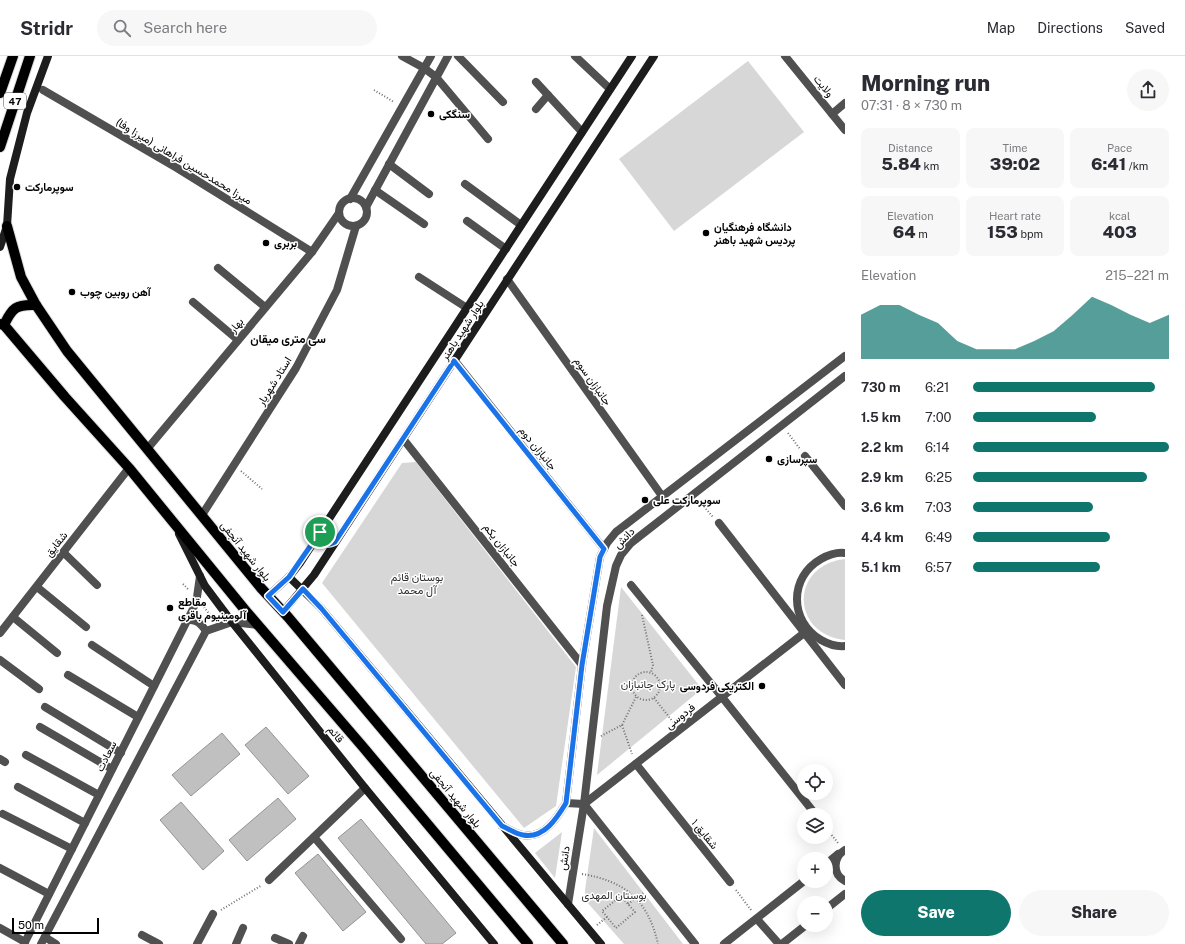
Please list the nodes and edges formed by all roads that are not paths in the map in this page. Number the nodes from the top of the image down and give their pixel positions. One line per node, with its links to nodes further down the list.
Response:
1 (13, 56): 17 (main road, 47)
2 (30, 56): 26 (main road, 47)
3 (48, 56): 37 (main road)
4 (402, 56): 12 (street)
5 (430, 56): 12 (street)
6 (448, 56): 13 (street)
7 (458, 56): 19 (street)
8 (575, 56): 15 (street)
9 (632, 56): 15 (main road, بلوار شهید باهنر)
10 (654, 56): 44 (main road, بلوار شهید باهنر)
11 (785, 56): 22 (street, ولایت)
12 (424, 68): 13 (street); 31 (street)
13 (436, 78): 25 (street); 27 (street)
14 (536, 82): 18 (street)
15 (610, 89): 24 (main road, بلوار شهید باهنر)
16 (43, 90): 41 (street, میرزا محمدحسین فراهانی (میرزا وفا))
17 (0, 93)
18 (548, 95): 21 (street); 24 (street)
19 (503, 102)
20 (845, 103): 22 (street)
21 (536, 109)
22 (832, 114): 23 (street, ولایت)
23 (845, 130)
24 (582, 132): 36 (main road, بلوار شهید باهنر)
25 (488, 139)
26 (0, 147)
27 (389, 164): 29 (street); 30 (street)
28 (465, 184): 36 (street)
29 (375, 190): 32 (street); 35 (street)
30 (429, 194)
31 (350, 199): 32 (street); 33 (street)
32 (366, 207): 38 (street)
33 (339, 213): 38 (street); 41 (street, بهار)
34 (467, 221): 40 (street)
35 (424, 224)
36 (521, 225): 40 (main road, بلوار شهید باهنر)
37 (8, 226): 39 (main road); 46 (main road, بلوار شهید آنجفی)
38 (356, 226): 60 (street, استاد شهریار)
39 (0, 247)
40 (506, 249): 48 (main road, بلوار شهید باهنر)
41 (312, 252): 47 (street, بهار)
42 (218, 268): 47 (street)
43 (419, 277): 48 (street)
44 (507, 279): 52 (main road, بلوار شهید باهنر); 58 (street, جانبازان سوم)
45 (193, 302): 50 (street)
46 (36, 305): 49 (main road); 55 (main road, بلوار شهید آنجفی)
47 (266, 307): 50 (street, بهار)
48 (467, 308): 63 (main road, بلوار شهید باهنر)
49 (2, 324): 57 (main road)
50 (238, 340): 55 (street, بهار)
51 (845, 356): 58 (street, دانش)
52 (454, 361): 54 (main road, بلوار شهید باهنر); 65 (street, جانبازان دوم)
53 (845, 376): 105 (street, دانش)
54 (404, 440): 64 (main road, بلوار شهید باهنر); 88 (street, جانبازان یکم)
55 (148, 448): 60 (main road, بلوار شهید آنجفی)
56 (805, 456): 59 (street)
57 (129, 468): 62 (main road); 66 (street, شقایق)
58 (662, 496): 65 (street, دانش)
59 (845, 506)
60 (202, 515): 74 (main road, بلوار شهید آنجفی)
61 (719, 524): 82 (street)
62 (176, 528): 68 (main road, قائم); 79 (main road)
63 (320, 532): 64 (main road); 69 (main road, بلوار شهید باهنر)
64 (335, 542): 73 (main road, بلوار شهید باهنر)
65 (604, 549): 88 (street, دانش)
66 (64, 553): 70 (street); 72 (street, شقایق)
67 (845, 553): 82 (street)
68 (200, 576): 77 (street, سعادت); 78 (main road, قائم)
69 (289, 577): 73 (main road); 74 (main road, بلوار شهید باهنر)
70 (97, 585)
71 (631, 585): 93 (street)
72 (37, 587): 76 (street, شقایق); 80 (street)
73 (303, 589): 75 (main road, بلوار شهید باهنر); 109 (main road)
74 (268, 596): 75 (main road, بلوار شهید آنجفی)
75 (283, 612): 140 (main road, بلوار شهید آنجفی)
76 (13, 617): 83 (street, شقایق); 86 (street)
77 (188, 620): 81 (street); 91 (street, سعادت)
78 (232, 622): 79 (street); 81 (street); 102 (main road, قائم)
79 (258, 625): 139 (main road)
80 (86, 627)
81 (206, 631): 131 (street)
82 (806, 632): 85 (street); 90 (street); 93 (street, فردوسی)
83 (0, 633)
84 (92, 645): 91 (street)
85 (845, 646)
86 (58, 653)
87 (0, 660): 92 (street)
88 (582, 665): 104 (street, دانش)
89 (68, 675): 95 (street)
90 (845, 685)
91 (154, 686): 95 (street, سعادت)
92 (39, 689)
93 (722, 697): 99 (street, فردوسی); 106 (street)
94 (45, 708): 97 (street)
95 (138, 717): 97 (street, سعادت)
96 (40, 727): 100 (street)
97 (121, 753): 100 (street, سعادت)
98 (26, 755): 103 (street)
99 (636, 764): 105 (street, فردوسی); 117 (street, شقایق ۱)
100 (112, 769): 103 (street, سعادت)
101 (18, 787): 108 (street)
102 (366, 788): 110 (street); 138 (main road, قائم)
103 (99, 795): 108 (street, سعادت)
104 (566, 803): 105 (street); 109 (street)
105 (584, 804): 122 (street, دانش); 142 (street)
106 (810, 808)
107 (3, 814): 111 (street)
108 (85, 823): 111 (street, سعادت)
109 (502, 826): 122 (main road)
110 (314, 837): 115 (street); 130 (street)
111 (72, 849): 119 (street, سعادت)
112 (844, 850): 113 (street); 116 (street)
113 (833, 859)
114 (0, 868): 119 (street)
115 (269, 880)
116 (845, 881)
117 (730, 882)
118 (797, 887): 124 (street)
119 (49, 894): 132 (street, سعادت)
120 (845, 894): 121 (street)
121 (833, 903)
122 (568, 904): 141 (main road)
123 (213, 914): 135 (street)
124 (757, 918): 143 (street); 144 (street)
125 (0, 928): 132 (street)
126 (244, 928): 136 (street)
127 (797, 932): 145 (street)
128 (142, 935): 134 (street)
129 (275, 938): 137 (street)
130 (401, 939)
131 (43, 940): 133 (street)
132 (24, 943)
133 (56, 944)
134 (159, 944)
135 (197, 944)
136 (236, 944)
137 (289, 944)
138 (494, 944)
139 (528, 944)
140 (563, 944)
141 (601, 944)
142 (696, 944)
143 (724, 944)
144 (779, 944)
145 (782, 944)

